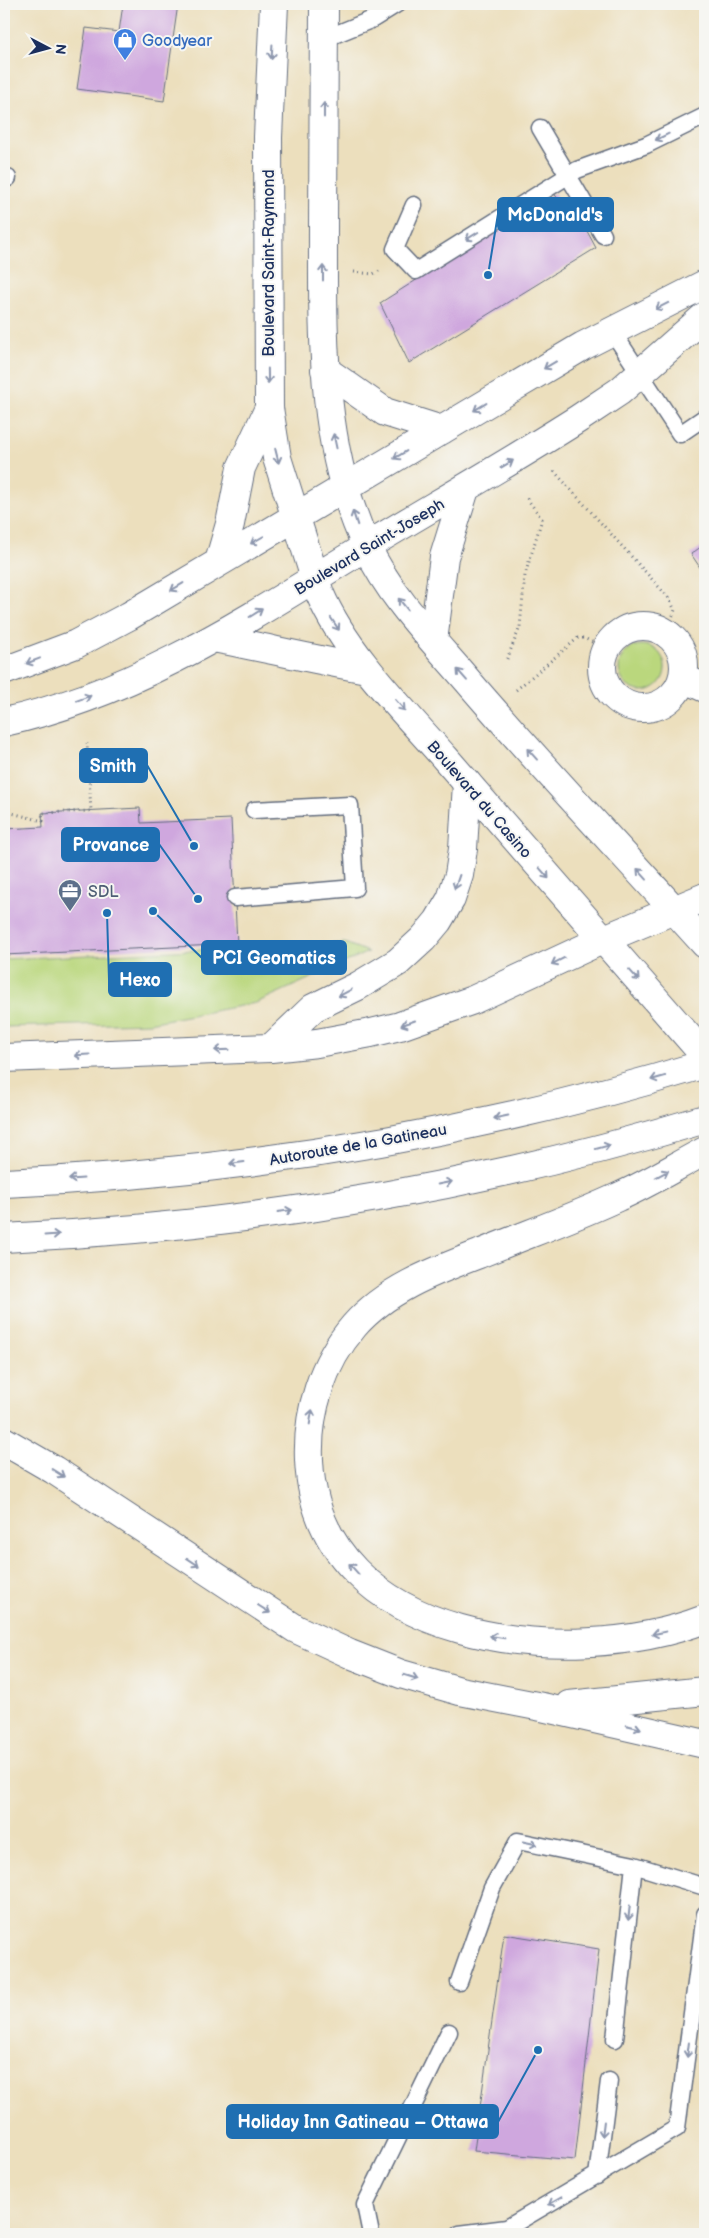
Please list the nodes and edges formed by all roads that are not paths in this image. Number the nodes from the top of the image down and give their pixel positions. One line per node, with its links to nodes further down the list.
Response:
1 (274, 4): 15 (main road, Boulevard Saint-Raymond, one-way to 15)
2 (324, 4): 4 (main road)
3 (397, 4): 4 (lane)
4 (324, 39): 13 (main road, one-way to 4)
5 (705, 116): 7 (lane, one-way to 7)
6 (540, 128): 7 (lane)
7 (567, 177): 8 (lane, one-way to 8); 9 (lane)
8 (414, 205)
9 (603, 235)
10 (705, 284): 12 (main road, one-way to 12)
11 (705, 316): 14 (main road, Boulevard Saint-Joseph)
12 (612, 331): 14 (lane); 17 (main road, one-way to 17)
13 (325, 370): 17 (main road); 18 (main road, one-way to 13)
14 (640, 374): 16 (lane); 19 (main road, Boulevard Saint-Joseph, one-way to 14)
15 (269, 408): 20 (main road, Boulevard Saint-Raymond, one-way to 20); 22 (main road)
16 (705, 417)
17 (442, 430): 18 (main road, one-way to 18)
18 (346, 488): 20 (main road); 21 (main road, one-way to 18)
19 (465, 489): 21 (main road, Boulevard Saint-Joseph); 25 (main road)
20 (295, 519): 22 (main road, one-way to 22); 23 (main road, Boulevard du Casino)
21 (367, 546): 23 (main road, Boulevard Saint-Joseph); 25 (main road, one-way to 21)
22 (219, 562): 27 (main road, one-way to 27)
23 (314, 580): 24 (main road, Boulevard Saint-Joseph, one-way to 23); 26 (main road, Boulevard du Casino, one-way to 26)
24 (214, 638): 26 (main road); 29 (main road, Boulevard Saint-Joseph, one-way to 24)
25 (434, 641): 34 (main road, one-way to 25)
26 (367, 669): 30 (main road, Boulevard du Casino, one-way to 30)
27 (4, 671)
28 (694, 683): 28 (main road)
29 (4, 722)
30 (467, 783): 35 (main road, Boulevard du Casino, one-way to 35); 37 (main road, one-way to 37)
31 (254, 810): 33 (lane)
32 (705, 897): 34 (main road)
33 (235, 898)
34 (675, 910): 35 (main road); 36 (main road)
35 (602, 940): 37 (main road, one-way to 37); 38 (main road, Boulevard du Casino, one-way to 38)
36 (705, 944)
37 (271, 1048): 39 (main road, one-way to 39)
38 (705, 1056)
39 (4, 1058)
40 (705, 1064): 43 (main road, Autoroute de la Gatineau, one-way to 43)
41 (705, 1119): 44 (main road, one-way to 41)
42 (705, 1151): 46 (main road, one-way to 42)
43 (4, 1183)
44 (4, 1238)
45 (4, 1441): 48 (main road, one-way to 48)
46 (705, 1619)
47 (705, 1691): 48 (main road)
48 (542, 1707): 49 (main road, one-way to 49)
49 (705, 1744)
50 (634, 1865): 51 (lane); 53 (lane, one-way to 50); 55 (lane, one-way to 55)
51 (705, 1887)
52 (705, 1914): 57 (lane, one-way to 57)
53 (459, 1982)
54 (449, 2032): 58 (lane)
55 (615, 2039)
56 (609, 2081): 57 (lane, one-way to 57)
57 (597, 2176): 59 (lane, one-way to 59)
58 (370, 2234)
59 (459, 2234)

